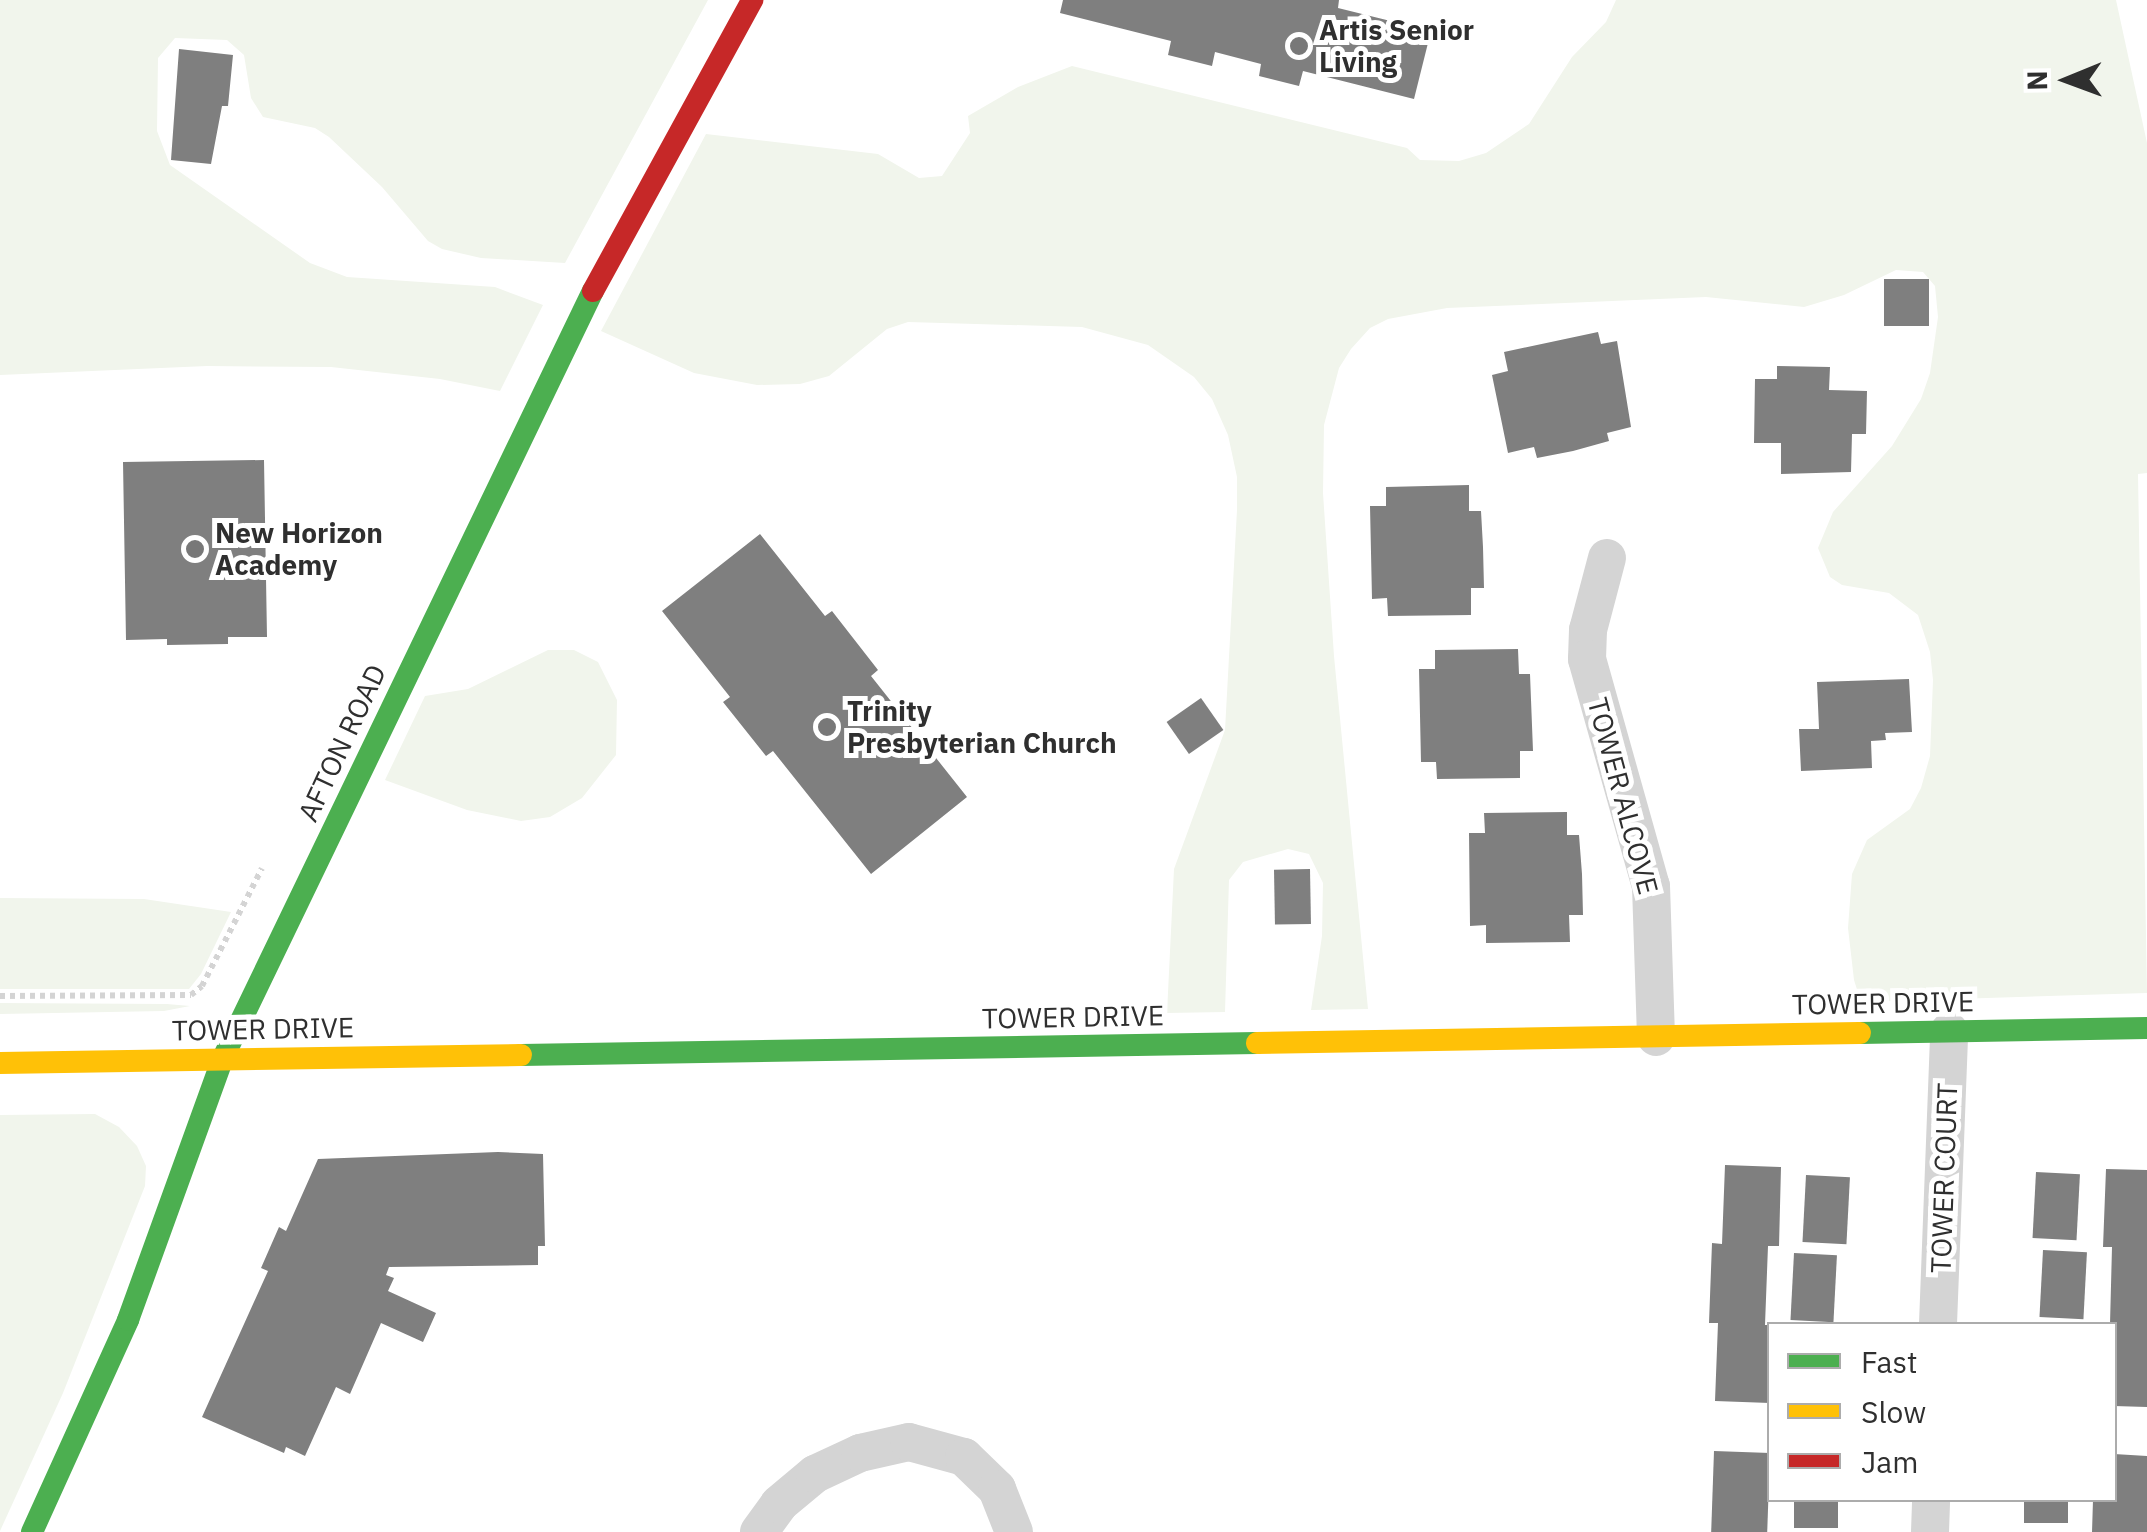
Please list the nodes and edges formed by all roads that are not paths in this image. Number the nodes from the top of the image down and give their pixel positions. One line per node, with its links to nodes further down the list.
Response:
1 (752, 0): 6 (street, AFTON ROAD)
2 (1607, 558): 5 (street, TOWER ALCOVE)
3 (2147, 1028): 4 (street, TOWER DRIVE)
4 (1949, 1032): 5 (street, TOWER DRIVE); 8 (street, TOWER COURT)
5 (1656, 1037): 6 (street, TOWER DRIVE)
6 (222, 1060): 7 (street, TOWER DRIVE); 10 (street, AFTON ROAD)
7 (0, 1063)
8 (1938, 1322)
9 (1931, 1502): 13 (street)
10 (32, 1532)
11 (759, 1532): 12 (street)
12 (1014, 1532)
13 (1930, 1532)

